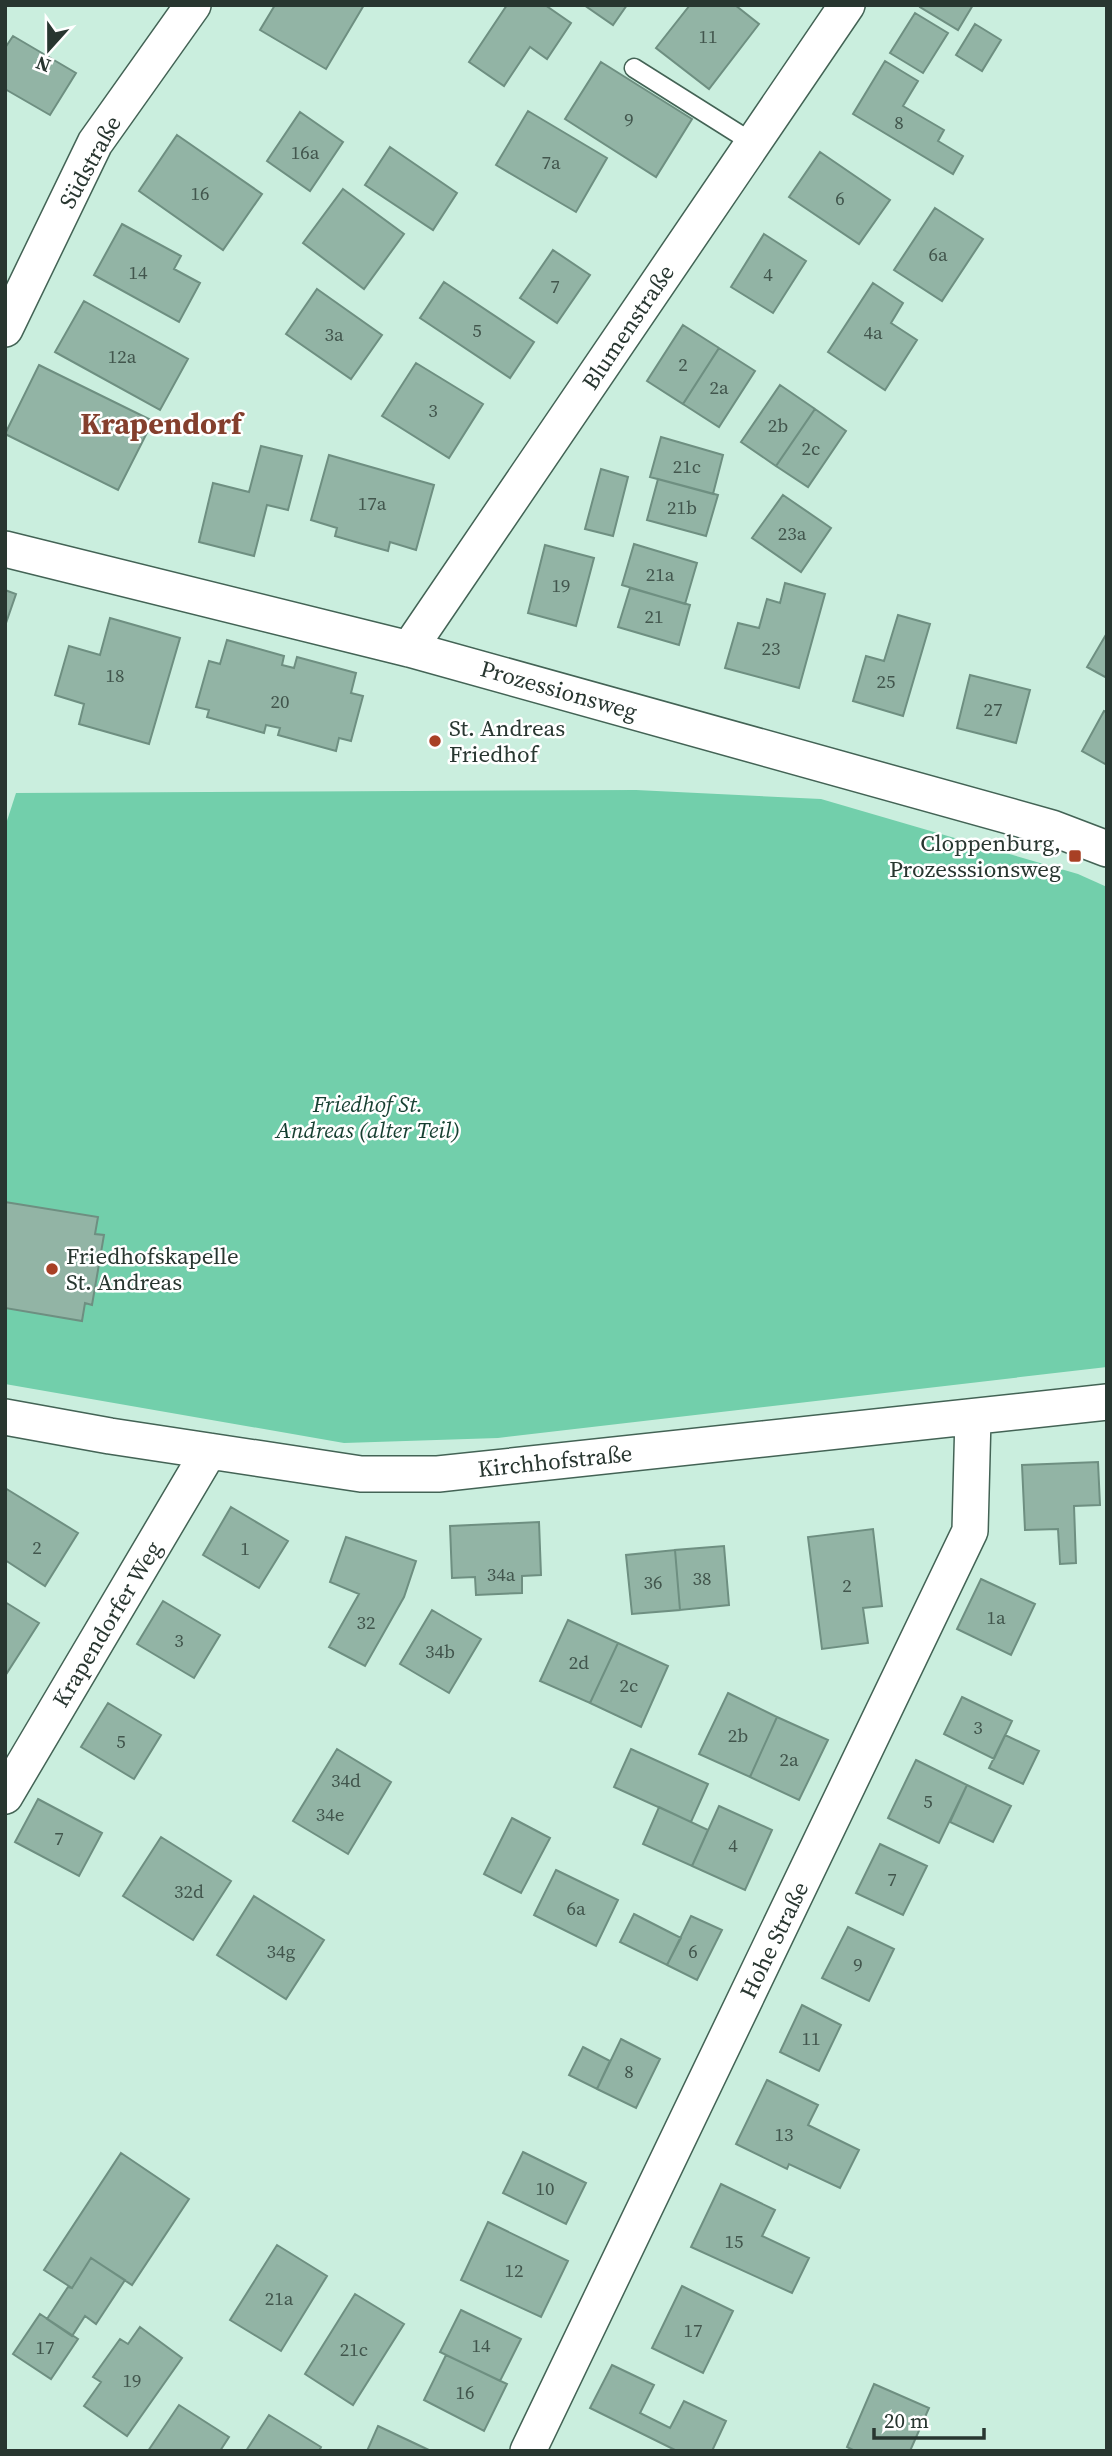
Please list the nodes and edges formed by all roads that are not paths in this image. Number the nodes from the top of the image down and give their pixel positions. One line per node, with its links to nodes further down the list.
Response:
1 (193, 5): 5 (street, Südstraße)
2 (847, 5): 4 (street, Blumenstraße)
3 (635, 68): 4 (lane)
4 (753, 144): 7 (street, Blumenstraße)
5 (5, 329)
6 (5, 549): 7 (street, Prozessionsweg)
7 (409, 649): 8 (street, Prozessionsweg)
8 (1107, 849)
9 (1107, 1402): 11 (street, Kirchhofstraße)
10 (5, 1417): 12 (street, Kirchhofstraße)
11 (973, 1418): 12 (street, Kirchhofstraße); 14 (street, Hohe Straße)
12 (209, 1451): 13 (street, Krapendorfer Weg)
13 (5, 1796)
14 (528, 2451)

